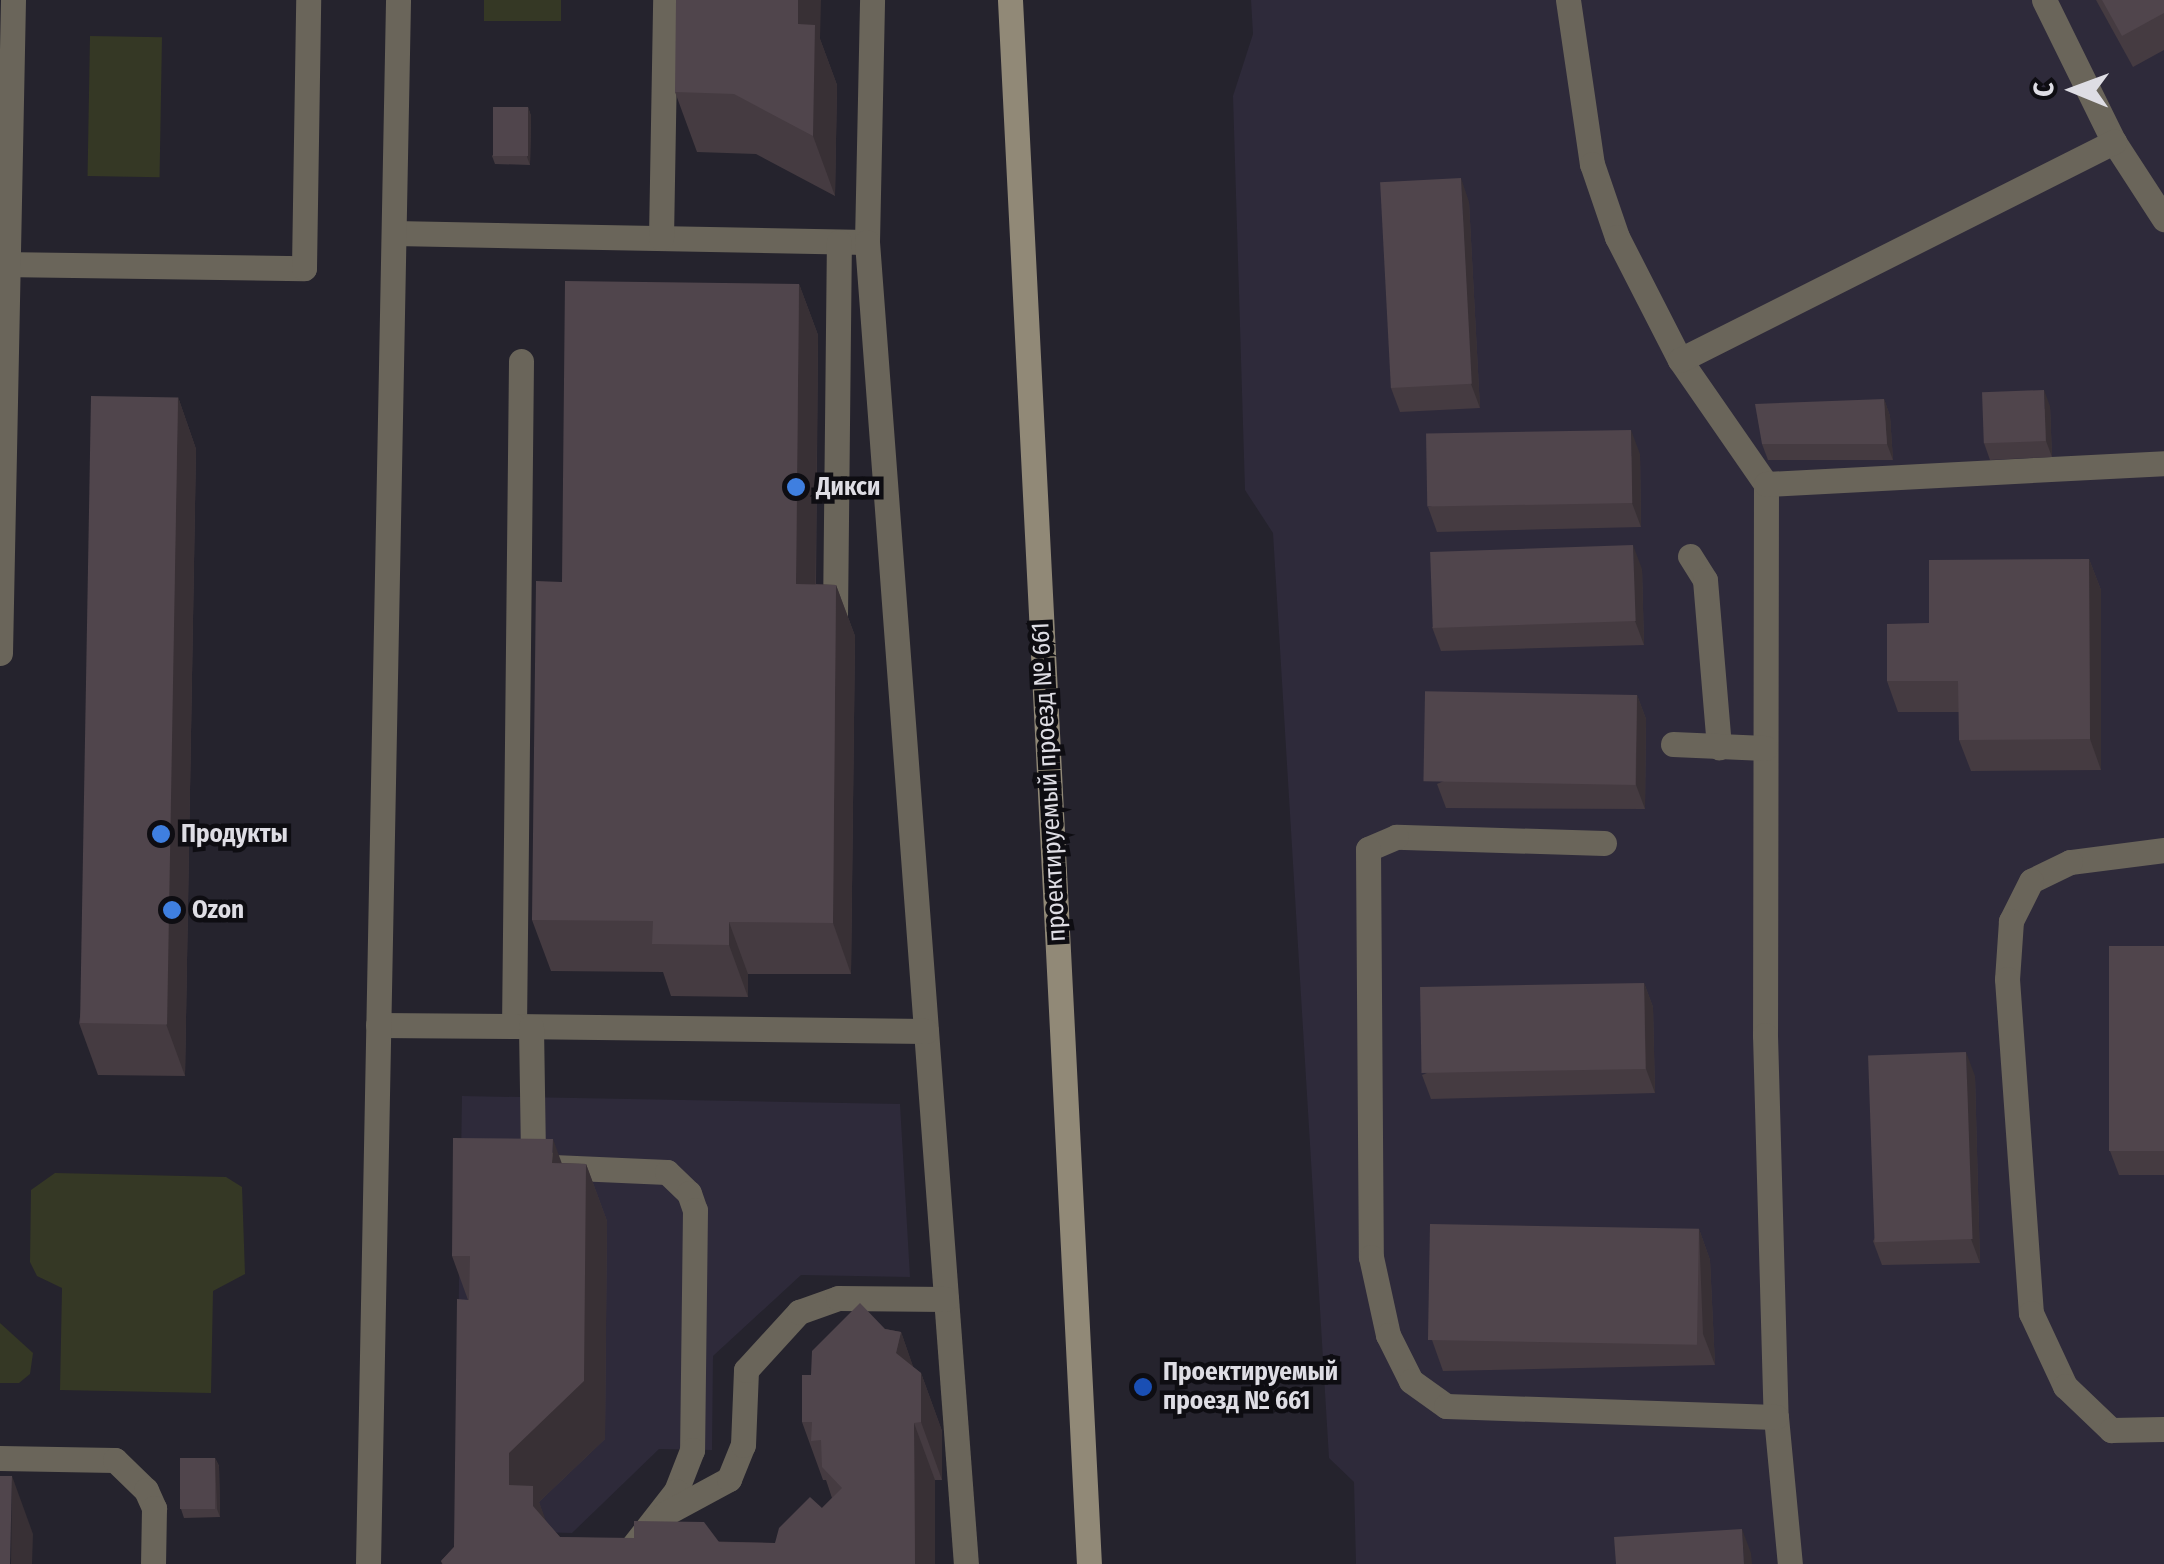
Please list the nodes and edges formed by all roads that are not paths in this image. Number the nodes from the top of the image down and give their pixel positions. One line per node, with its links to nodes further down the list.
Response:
1 (13, 0): 15 (street)
2 (308, 0): 15 (street)
3 (398, 0): 11 (street)
4 (665, 0): 12 (street)
5 (872, 0): 14 (street)
6 (1010, 0): 41 (main road, проектируемый проезд № 661)
7 (1568, 0): 16 (street)
8 (2044, 0): 9 (street)
9 (2114, 142): 10 (street); 16 (street)
10 (2164, 218)
11 (394, 233): 12 (street); 29 (street)
12 (661, 238): 13 (street)
13 (839, 242): 14 (street); 22 (street)
14 (867, 242): 31 (street)
15 (4, 264): 20 (street)
16 (1680, 360): 19 (street)
17 (521, 361): 30 (street)
18 (2164, 463): 19 (street)
19 (1766, 484): 26 (street)
20 (1, 548): 23 (street)
21 (1690, 556): 25 (street)
22 (835, 636)
23 (0, 653)
24 (1672, 744): 25 (street)
25 (1719, 746): 26 (street)
26 (1765, 748): 33 (street)
27 (1604, 844): 33 (street)
28 (2164, 850): 34 (street)
29 (378, 1025): 30 (street); 38 (street)
30 (522, 1026): 31 (street); 36 (street)
31 (926, 1031): 32 (street)
32 (946, 1298): 36 (street); 40 (street)
33 (1776, 1417): 42 (street)
34 (2164, 1429)
35 (0, 1458): 37 (street)
36 (648, 1522): 39 (street)
37 (153, 1564)
38 (368, 1564)
39 (619, 1564)
40 (966, 1564)
41 (1089, 1564)
42 (1790, 1564)

